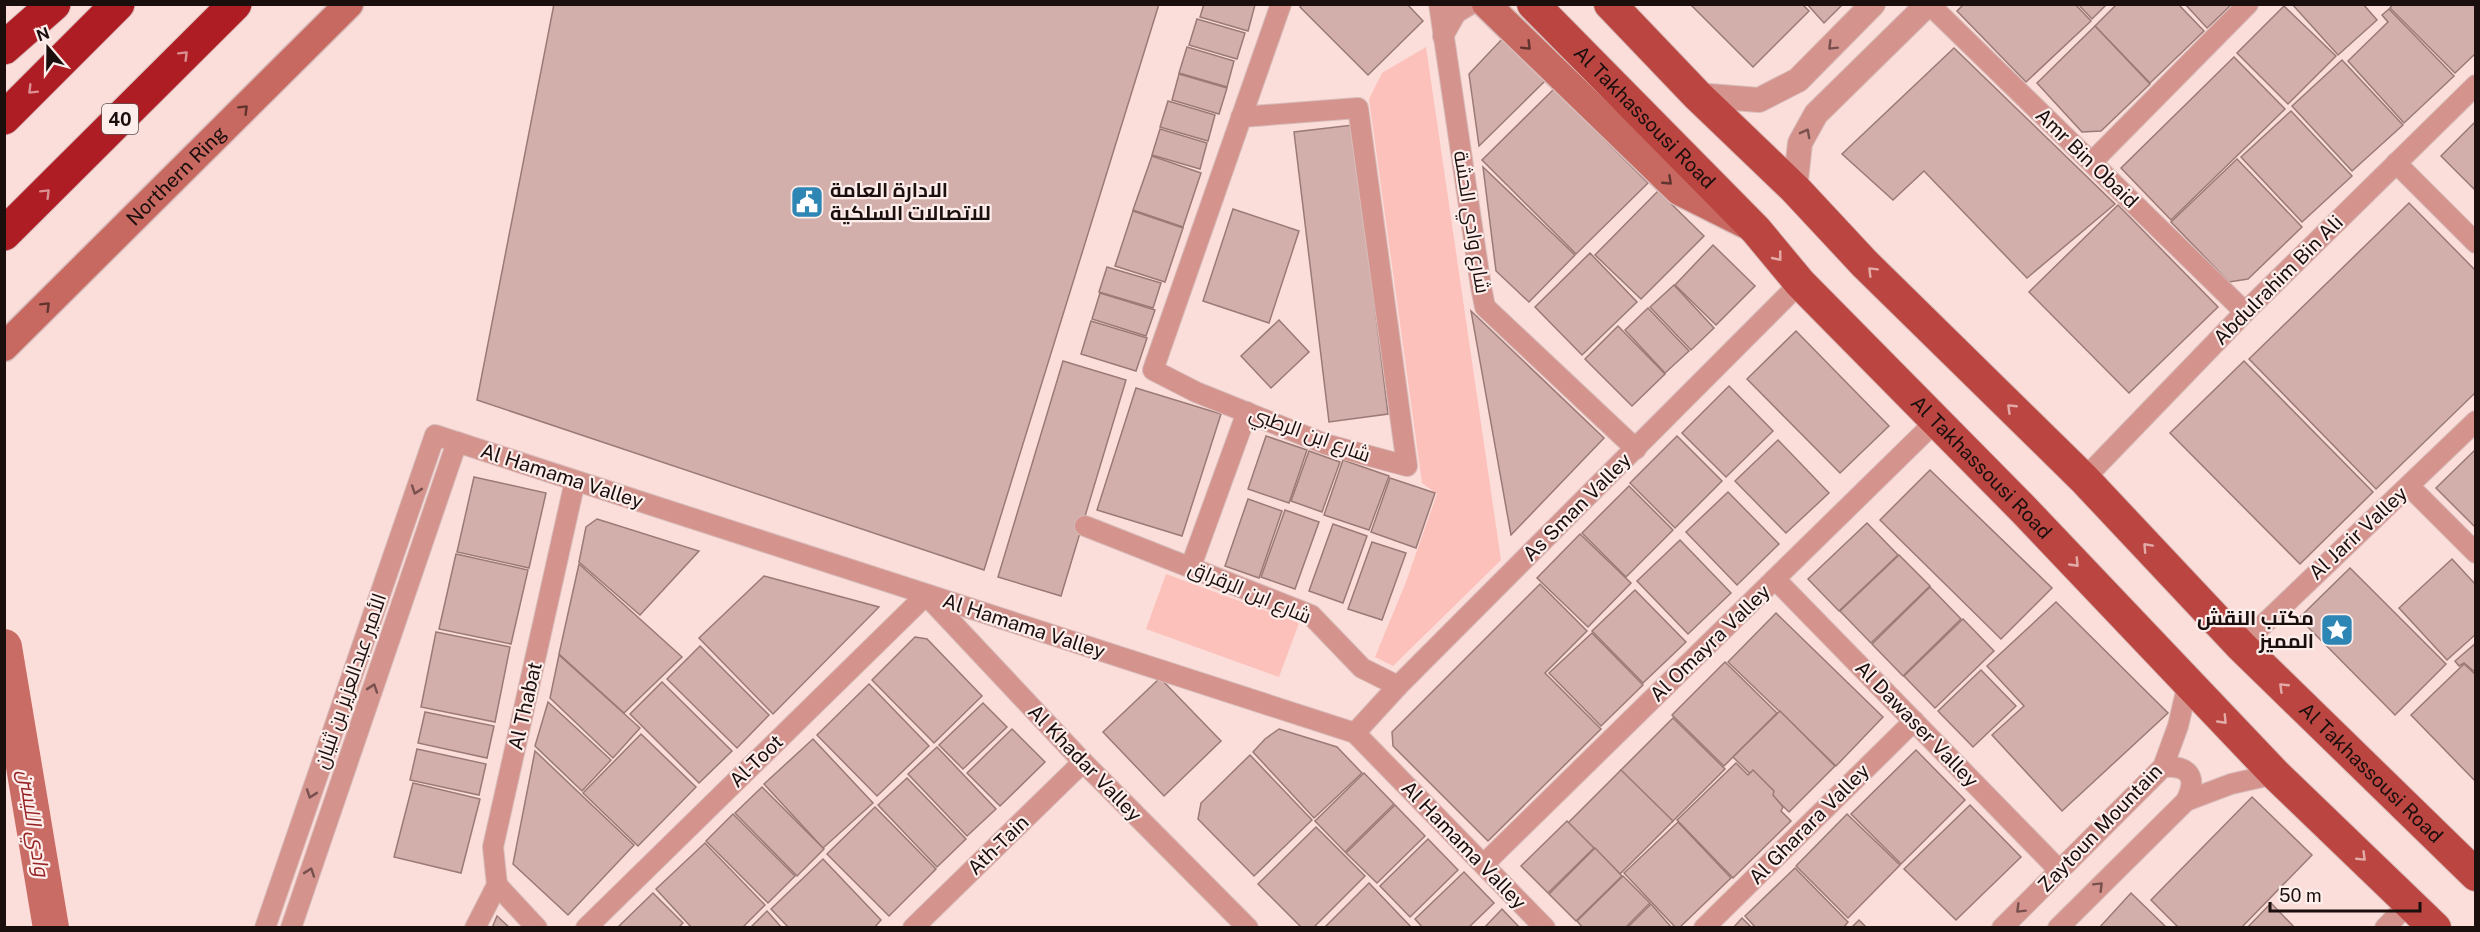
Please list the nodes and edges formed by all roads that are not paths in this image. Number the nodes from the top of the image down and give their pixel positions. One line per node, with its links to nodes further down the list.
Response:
1 (54, 4): 15 (highway)
2 (118, 4): 19 (highway, one-way to 19)
3 (235, 4): 24 (highway, 40, one-way to 3)
4 (349, 4): 28 (main road, Northern Ring, one-way to 4)
5 (1281, 4): 18 (street, شارع ابن الرطبي)
6 (1439, 4): 14 (street, شارع وادي الحشة)
7 (1472, 4): 13 (street); 14 (street)
8 (1533, 4): 23 (main road, Al Takhassousi Road)
9 (1610, 4): 17 (main road, Al Takhassousi Road)
10 (1873, 4): 17 (street, one-way to 17)
11 (1928, 4): 20 (street, Amr Bin Obaid); 22 (street, one-way to 11)
12 (2248, 4): 20 (street)
13 (1493, 12): 23 (main road, one-way to 23)
14 (1443, 36): 34 (street, شارع وادي الحشة)
15 (4, 48)
16 (2475, 85): 21 (street, Abdulrahim Bin Ali)
17 (1697, 95): 22 (main road, Al Takhassousi Road)
18 (1241, 117): 29 (street, شارع ابن الرطبي); 29 (street, شارع ابن الرطبي)
19 (4, 118)
20 (2092, 162): 27 (street, Amr Bin Obaid)
21 (2396, 163): 25 (street); 27 (street, Abdulrahim Bin Ali)
22 (1796, 189): 35 (main road, Al Takhassousi Road, one-way to 22)
23 (1756, 230): 26 (main road, Al Takhassousi Road, one-way to 26)
24 (4, 234)
25 (2475, 243)
26 (1800, 283): 31 (main road, Al Takhassousi Road); 34 (street, As Sman Valley)
27 (2245, 312): 35 (street, Abdulrahim Bin Ali)
28 (4, 347)
29 (1247, 412): 40 (street)
30 (2475, 421): 37 (street, Al Jarir Valley)
31 (1935, 422): 41 (street, Al Omayra Valley); 44 (main road, Al Takhassousi Road, one-way to 44)
32 (435, 435): 33 (street, Al Hamama Valley); 57 (street, الأمير عبدالعزيز بن ثنيان, one-way to 57)
33 (457, 442): 36 (street, Al Hamama Valley); 58 (street, الأمير عبدالعزيز بن ثنيان, one-way to 33)
34 (1636, 448): 45 (street, As Sman Valley)
35 (2084, 479): 43 (main road, Al Takhassousi Road, one-way to 35)
36 (575, 481): 42 (street, Al Hamama Valley); 55 (street, Al Thabat)
37 (2409, 486): 39 (street); 43 (street, Al Jarir Valley)
38 (1085, 526): 40 (street, شارع ابن الرقراق)
39 (2475, 553)
40 (1191, 566): 45 (street, شارع ابن الرقراق)
41 (1775, 579): 46 (street, Al Dawaser Valley); 52 (street, Al Omayra Valley)
42 (926, 595): 47 (street, Al Hamama Valley); 48 (street, Al Khadar Valley); 61 (street, Al-Toot)
43 (2241, 646): 54 (main road, Al Takhassousi Road, one-way to 43)
44 (2188, 682): 49 (street, Zaytoun Mountain); 50 (main road, Al Takhassousi Road, one-way to 50)
45 (1398, 686): 47 (street, As Sman Valley)
46 (1914, 721): 53 (street, Al Dawaser Valley); 65 (street, Al Gharara Valley)
47 (1355, 733): 52 (street, Al Hamama Valley)
48 (1083, 762): 62 (street, Ath-Tain); 63 (street, Al Khadar Valley)
49 (2163, 767): 51 (street); 53 (street, Zaytoun Mountain)
50 (2275, 774): 51 (street, Zaytoun Mountain); 56 (main road, Al Takhassousi Road, one-way to 56)
51 (2186, 801): 67 (street, Zaytoun Mountain, one-way to 51)
52 (1484, 864): 64 (street, Al Hamama Valley)
53 (2059, 870): 66 (street, Zaytoun Mountain, one-way to 66)
54 (2475, 875)
55 (497, 885): 59 (street); 60 (street)
56 (2409, 903): 68 (street); 69 (main road, Al Takhassousi Road)
57 (265, 927)
58 (291, 927)
59 (475, 927)
60 (537, 927)
61 (586, 927)
62 (913, 927)
63 (1248, 927)
64 (1545, 927)
65 (1704, 927)
66 (2002, 927)
67 (2058, 927)
68 (2385, 927)
69 (2434, 927)

